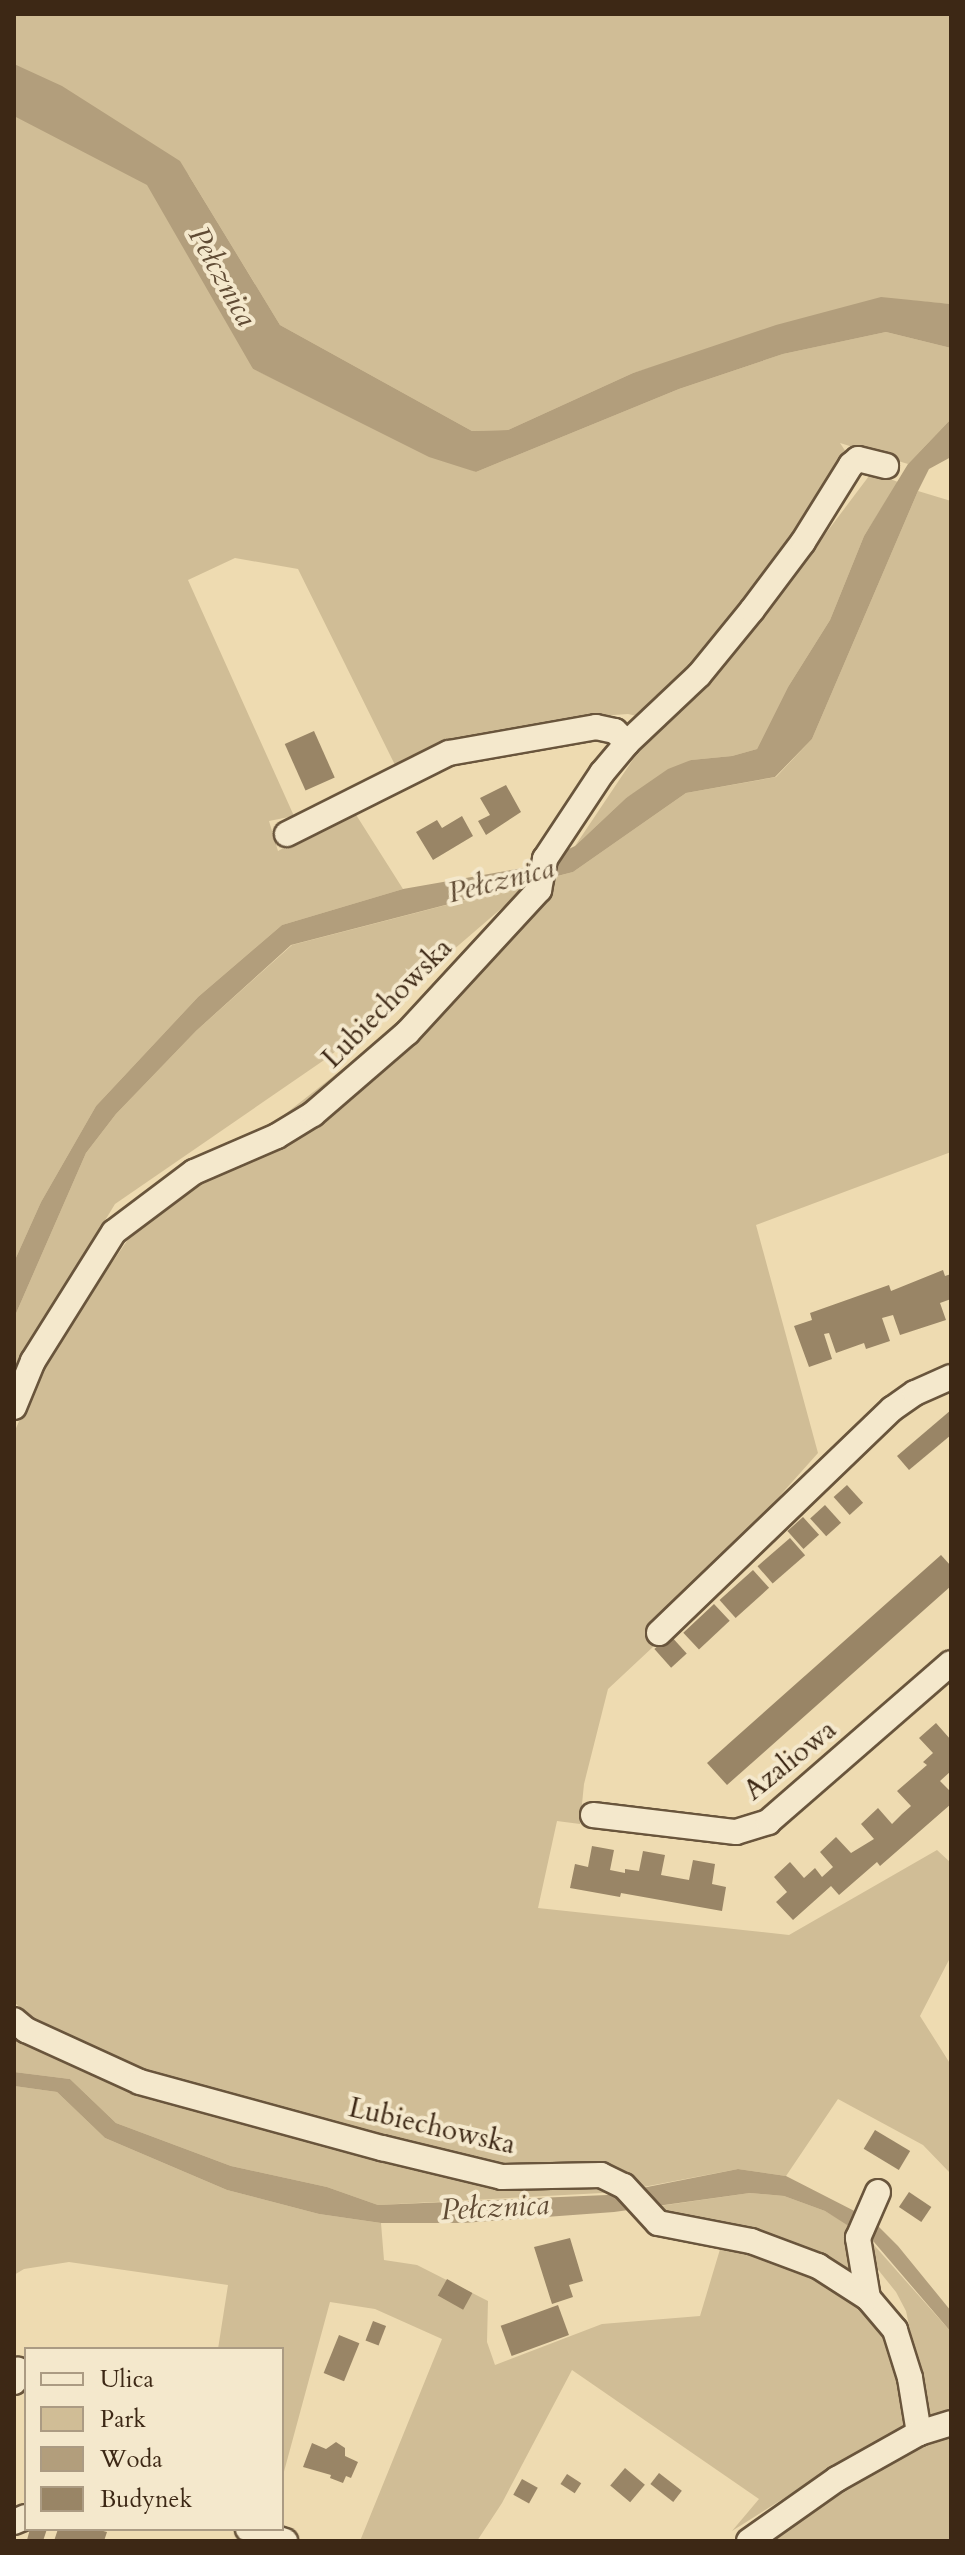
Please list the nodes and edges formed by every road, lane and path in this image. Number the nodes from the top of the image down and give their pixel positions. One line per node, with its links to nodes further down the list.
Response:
1 (886, 466): 2 (street, Lubiechowska)
2 (627, 743): 3 (street); 5 (street, Lubiechowska)
3 (287, 834)
4 (951, 1377): 6 (street)
5 (14, 1407)
6 (659, 1633)
7 (951, 1663): 8 (street, Azaliowa)
8 (593, 1815)
9 (14, 2020): 11 (street, Lubiechowska)
10 (874, 2201): 11 (street)
11 (868, 2298): 13 (street, Lubiechowska)
12 (951, 2423): 13 (street)
13 (919, 2433): 16 (street)
14 (254, 2531): 15 (street)
15 (285, 2541)
16 (749, 2541)

